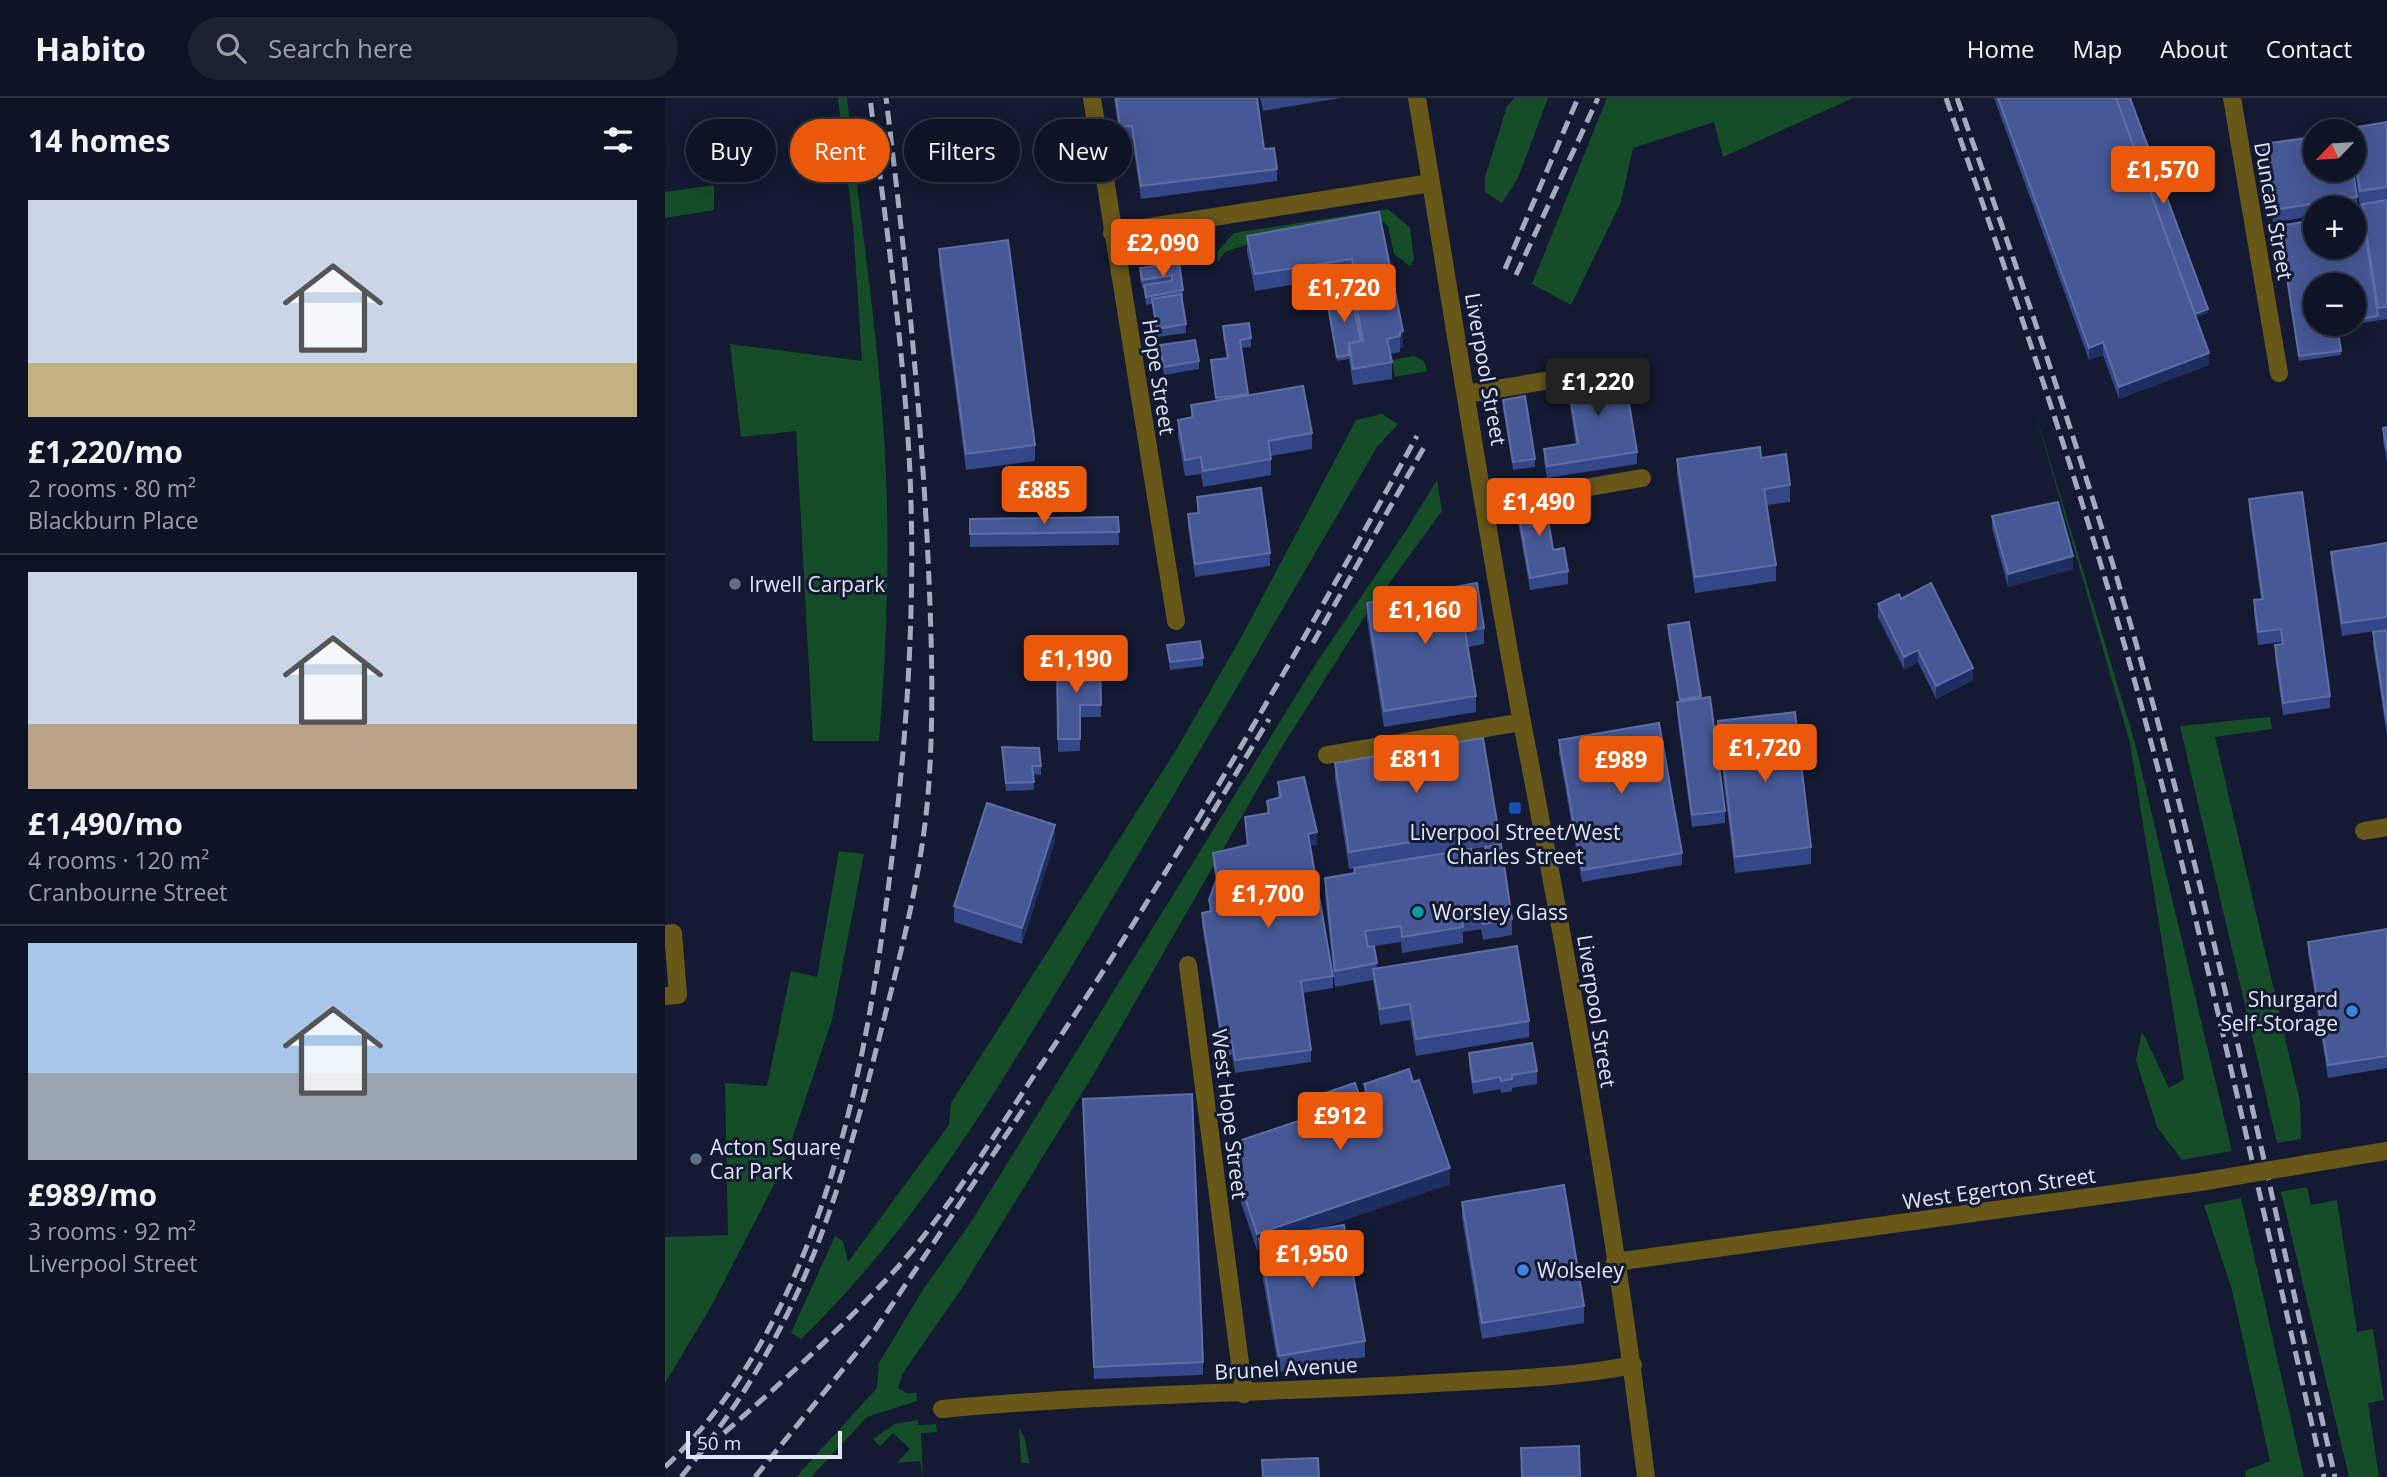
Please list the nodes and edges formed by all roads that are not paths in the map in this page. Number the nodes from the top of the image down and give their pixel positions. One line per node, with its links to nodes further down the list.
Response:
1 (1091, 98): 5 (street, Hope Street)
2 (1417, 98): 4 (street, Liverpool Street)
3 (2232, 98): 7 (street, Duncan Street)
4 (1431, 183): 5 (street); 8 (street, Liverpool Street)
5 (1112, 233): 11 (street, Hope Street)
6 (1629, 367): 8 (street)
7 (2279, 373)
8 (1466, 394): 10 (street, Liverpool Street)
9 (1642, 478): 10 (street)
10 (1486, 505): 12 (street, Liverpool Street)
11 (1176, 621)
12 (1522, 722): 13 (street); 20 (street, Liverpool Street)
13 (1327, 755)
14 (2387, 827): 15 (street)
15 (2364, 831)
16 (665, 934): 18 (street)
17 (1188, 965): 22 (street, West Hope Street)
18 (665, 996)
19 (2387, 1151): 20 (street, West Egerton Street, bridge)
20 (1615, 1262): 21 (street, Liverpool Street)
21 (1633, 1365): 22 (street, Brunel Avenue); 24 (street, Liverpool Street)
22 (1244, 1394): 23 (street, Brunel Avenue)
23 (942, 1409)
24 (1646, 1477)

